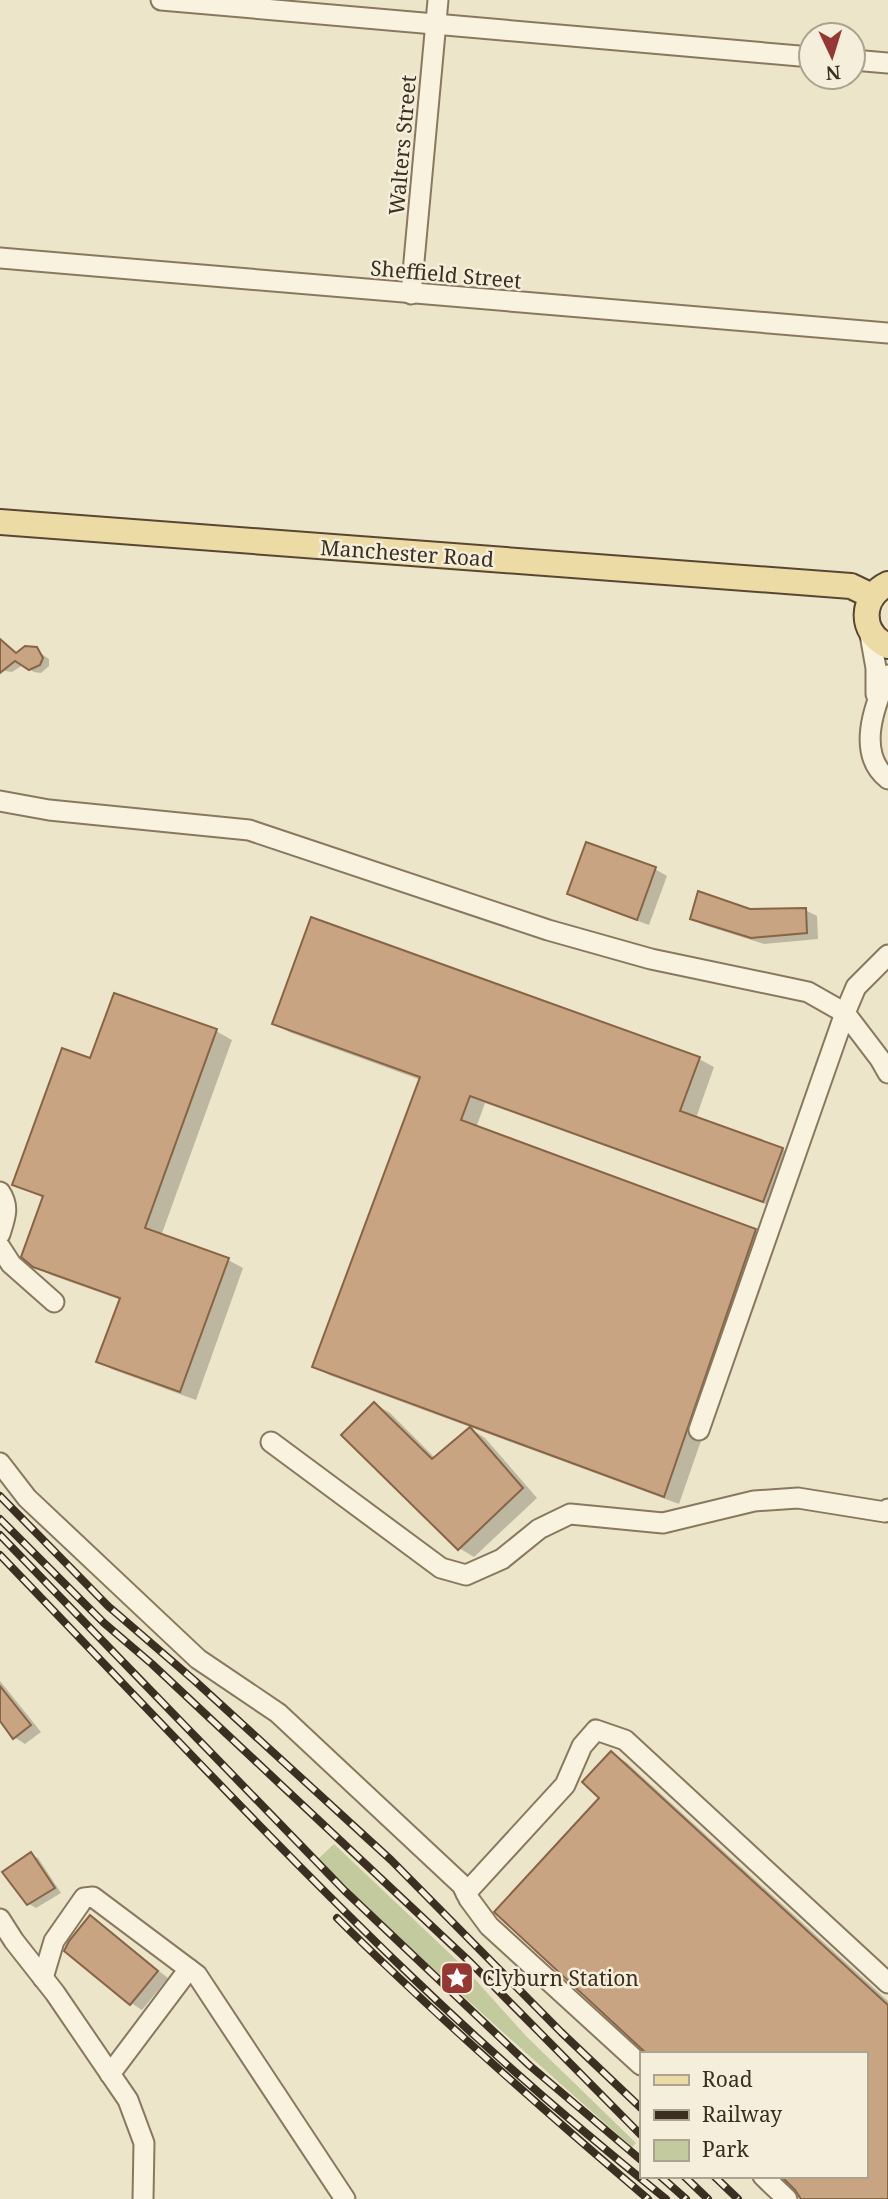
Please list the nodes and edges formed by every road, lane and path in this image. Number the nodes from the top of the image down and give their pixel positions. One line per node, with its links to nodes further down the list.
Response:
1 (161, 0): 3 (street)
2 (438, 0): 3 (street, Walters Street)
3 (437, 24): 4 (street); 8 (street, Walters Street)
4 (797, 56)
5 (867, 61): 6 (street)
6 (888, 63)
7 (0, 258): 8 (street, Sheffield Street)
8 (411, 294): 9 (street, Sheffield Street)
9 (888, 333)
10 (0, 522): 11 (main road, Manchester Road)
11 (877, 598): 12 (main road, Manchester Road); 14 (street)
12 (888, 646)
13 (888, 675): 14 (street)
14 (876, 705): 15 (street)
15 (888, 779)
16 (0, 801): 18 (street)
17 (888, 955): 18 (street)
18 (845, 1013): 19 (street); 24 (street)
19 (888, 1073)
20 (0, 1192): 21 (street)
21 (0, 1234)
22 (0, 1247): 23 (street)
23 (54, 1302)
24 (699, 1430)
25 (271, 1442): 27 (street)
26 (0, 1463): 28 (street)
27 (888, 1508)
28 (466, 1893): 32 (street); 33 (street)
29 (0, 1919): 31 (street)
30 (189, 1969): 31 (street); 34 (street); 36 (street)
31 (43, 1978): 34 (street)
32 (888, 1983)
33 (640, 2064)
34 (110, 2074): 37 (street)
35 (765, 2178): 38 (street)
36 (347, 2198)
37 (143, 2199)
38 (788, 2199)

